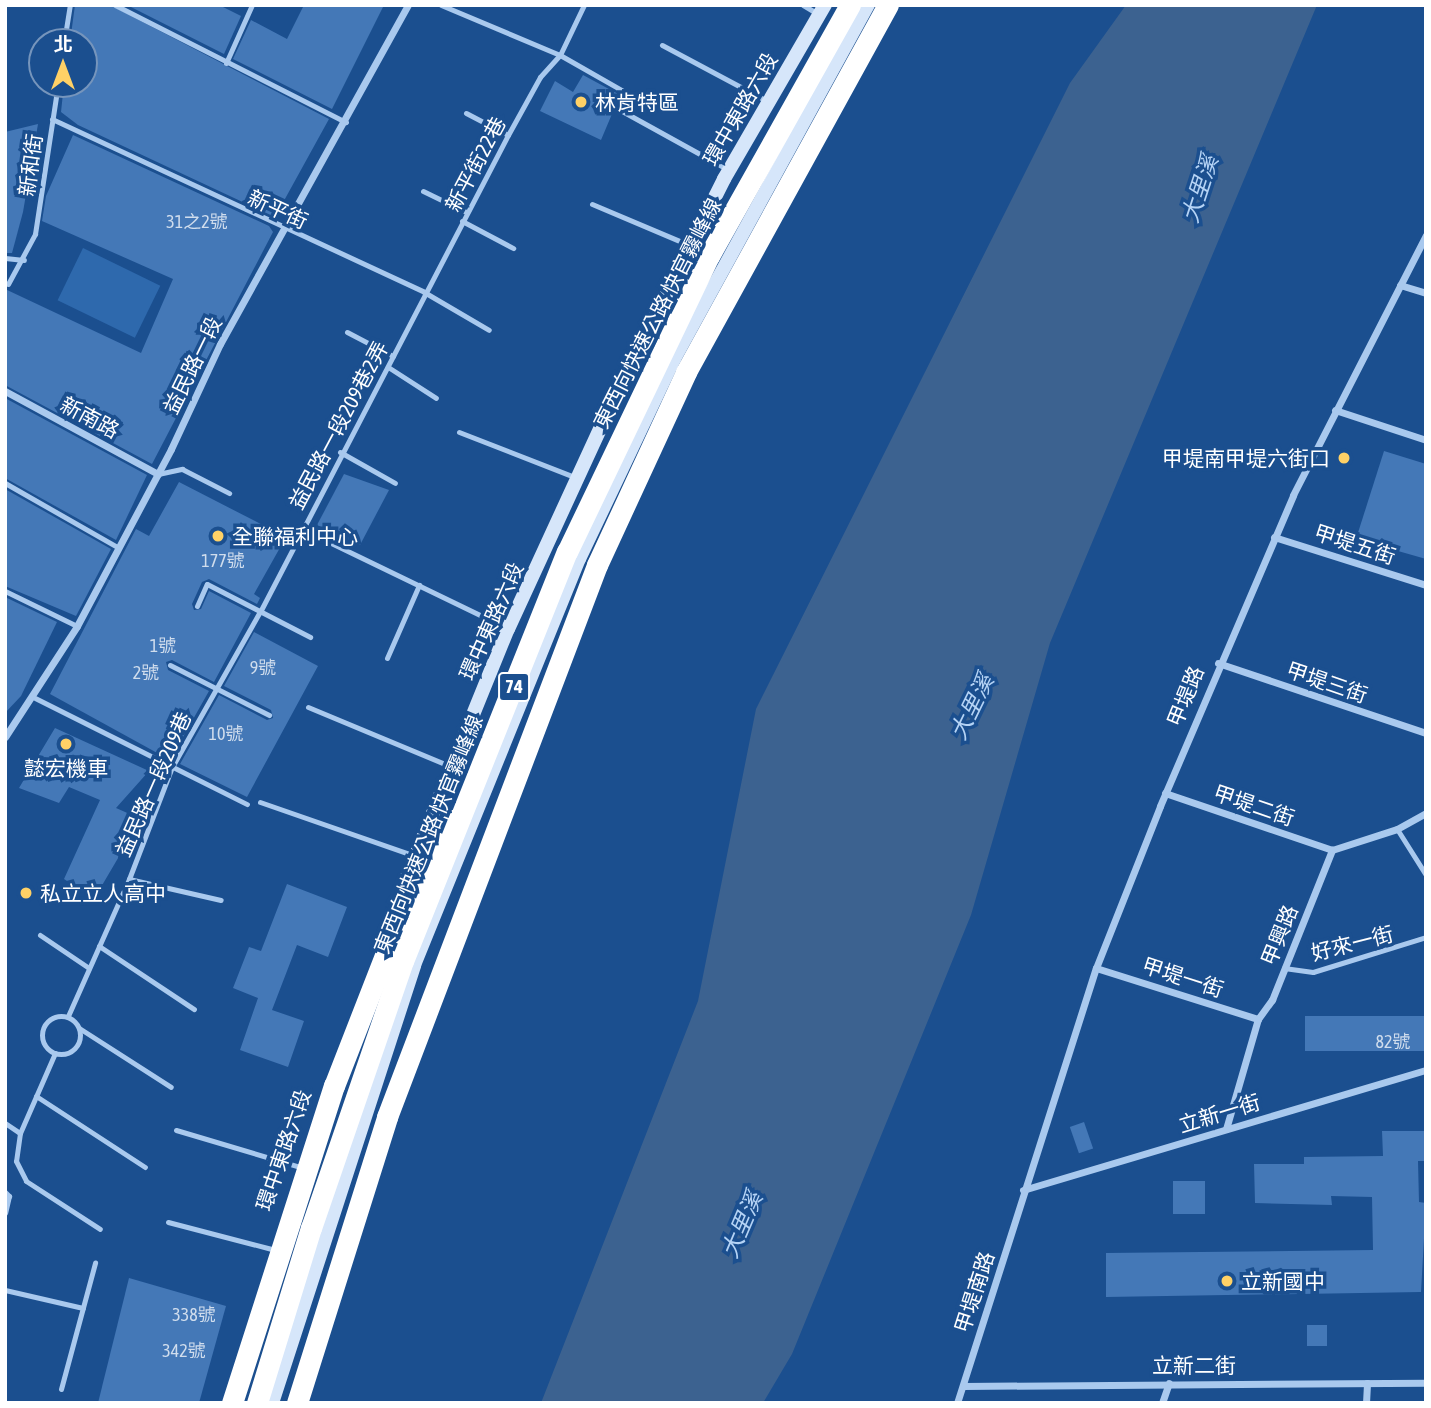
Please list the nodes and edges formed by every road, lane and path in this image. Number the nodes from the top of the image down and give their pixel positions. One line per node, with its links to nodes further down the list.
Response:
1 (70, 5): 12 (lane)
2 (116, 5): 15 (lane)
3 (252, 5): 15 (lane)
4 (408, 5): 22 (street, 益民路一段)
5 (441, 5): 14 (lane)
6 (583, 5): 14 (lane, 新平街22巷)
7 (803, 5): 11 (lane)
8 (850, 5): 79 (highway, 東西向快速公路 快官霧峰線 / 74, bridge)
9 (868, 5): 99 (street)
10 (888, 5): 127 (highway, 74)
11 (822, 10): 18 (street, 環中東路六段)
12 (66, 28)
13 (662, 45): 18 (lane)
14 (560, 55): 16 (lane); 23 (lane, 新平街22巷)
15 (226, 64): 22 (lane)
16 (623, 91)
17 (56, 98): 21 (lane, 新和街)
18 (769, 102): 24 (street, 環中東路六段)
19 (622, 111): 24 (lane)
20 (466, 113): 23 (lane)
21 (52, 119): 29 (lane, 新平街); 34 (lane, 新和街)
22 (345, 122): 29 (street, 益民路一段)
23 (508, 135): 27 (lane, 新平街22巷)
24 (729, 170): 31 (street, 環中東路六段)
25 (423, 191): 27 (lane)
26 (592, 204): 31 (lane)
27 (467, 212): 28 (lane, 新平街22巷)
28 (462, 221): 32 (lane); 37 (lane, 新平街22巷)
29 (283, 229): 37 (lane, 新平街); 49 (street, 益民路一段)
30 (1426, 234): 36 (street, 甲堤路)
31 (690, 246): 50 (street, 環中東路六段)
32 (513, 248)
33 (5, 258): 34 (lane)
34 (24, 260): 35 (lane, 新和街)
35 (8, 284)
36 (1400, 285): 38 (street); 45 (street, 甲堤路)
37 (424, 292): 39 (lane, 新平街); 41 (lane, 益民路一段209巷2弄)
38 (1426, 293)
39 (489, 330)
40 (347, 332): 41 (lane)
41 (393, 356): 42 (lane, 益民路一段209巷2弄)
42 (388, 367): 44 (lane); 48 (lane, 益民路一段209巷2弄)
43 (5, 391): 49 (street, 新南路)
44 (436, 398)
45 (1335, 410): 47 (street); 55 (street, 甲堤路)
46 (459, 432): 50 (lane)
47 (1426, 440)
48 (340, 452): 52 (lane); 54 (lane, 益民路一段209巷2弄)
49 (158, 474): 53 (lane); 56 (street, 益民路一段)
50 (577, 478): 63 (street, 環中東路六段)
51 (5, 483): 56 (lane)
52 (395, 483)
53 (229, 493)
54 (300, 528): 57 (lane); 61 (lane, 益民路一段209巷2弄)
55 (1274, 537): 58 (street, 甲堤五街); 66 (street, 甲堤路)
56 (119, 548): 62 (street, 益民路一段)
57 (419, 585): 63 (lane); 65 (lane)
58 (1426, 585)
59 (5, 591): 62 (lane)
60 (197, 606): 61 (lane)
61 (261, 610): 64 (lane); 68 (lane, 益民路一段209巷)
62 (77, 626): 69 (street, 益民路一段)
63 (508, 629): 75 (street, 環中東路六段)
64 (310, 638)
65 (387, 658)
66 (1218, 663): 72 (street, 甲堤三街); 76 (street, 甲堤路)
67 (170, 665): 68 (lane)
68 (215, 686): 71 (lane); 74 (lane, 益民路一段209巷)
69 (35, 698): 73 (street, 益民路一段); 74 (lane)
70 (308, 707): 75 (lane)
71 (269, 715)
72 (1426, 733)
73 (5, 737)
74 (173, 767): 78 (lane); 85 (lane, 益民路一段209巷)
75 (451, 767): 83 (street, 環中東路六段)
76 (1164, 793): 82 (street, 甲堤二街); 91 (street, 甲堤路)
77 (260, 802): 83 (lane)
78 (247, 804)
79 (468, 804): 124 (highway, bridge); 125 (highway, 東西向快速公路 快官霧峰線 / 74, bridge)
80 (1426, 813): 81 (street)
81 (1397, 829): 82 (street); 84 (lane)
82 (1332, 850): 92 (street, 甲興路)
83 (415, 856): 98 (street, 環中東路六段)
84 (1426, 875)
85 (130, 878): 86 (lane); 89 (lane, 益民路一段209巷)
86 (221, 900)
87 (40, 935): 90 (lane)
88 (1426, 937): 92 (lane, 好來一街)
89 (99, 946): 90 (lane, 益民路一段209巷); 93 (lane)
90 (89, 968): 94 (lane, 益民路一段209巷)
91 (1096, 968): 95 (street, 甲堤一街); 109 (street, 甲堤路)
92 (1284, 968): 95 (street, 甲興路)
93 (194, 1009)
94 (68, 1016): 96 (lane); 97 (lane)
95 (1258, 1019): 104 (street, 甲興路)
96 (79, 1028): 97 (lane); 101 (lane)
97 (55, 1053): 102 (lane)
98 (338, 1054): 99 (street); 108 (street, 環中東路六段)
99 (379, 1067): 126 (street)
100 (1426, 1070): 104 (street, 立新一街)
101 (171, 1087)
102 (36, 1097): 106 (lane); 107 (lane)
103 (5, 1123): 106 (lane)
104 (1226, 1129): 109 (street, 立新一街)
105 (176, 1130): 108 (lane)
106 (20, 1133): 113 (lane)
107 (145, 1167)
108 (300, 1167): 114 (street, 環中東路六段)
109 (1023, 1191): 121 (street, 甲堤南路)
110 (5, 1192): 111 (lane)
111 (5, 1213)
112 (168, 1222): 114 (lane)
113 (100, 1230)
114 (272, 1249): 123 (street, 環中東路六段)
115 (95, 1263): 117 (lane)
116 (5, 1290): 117 (lane)
117 (83, 1308): 122 (lane)
118 (1367, 1382): 119 (street, 立新二街); 120 (street, 立新二街); 130 (street)
119 (1169, 1383): 121 (street, 立新二街); 129 (street)
120 (1426, 1383)
121 (963, 1386): 128 (street, 甲堤南路)
122 (61, 1389)
123 (223, 1403)
124 (232, 1403)
125 (257, 1403)
126 (272, 1403)
127 (297, 1403)
128 (957, 1403)
129 (1163, 1403)
130 (1366, 1403)

